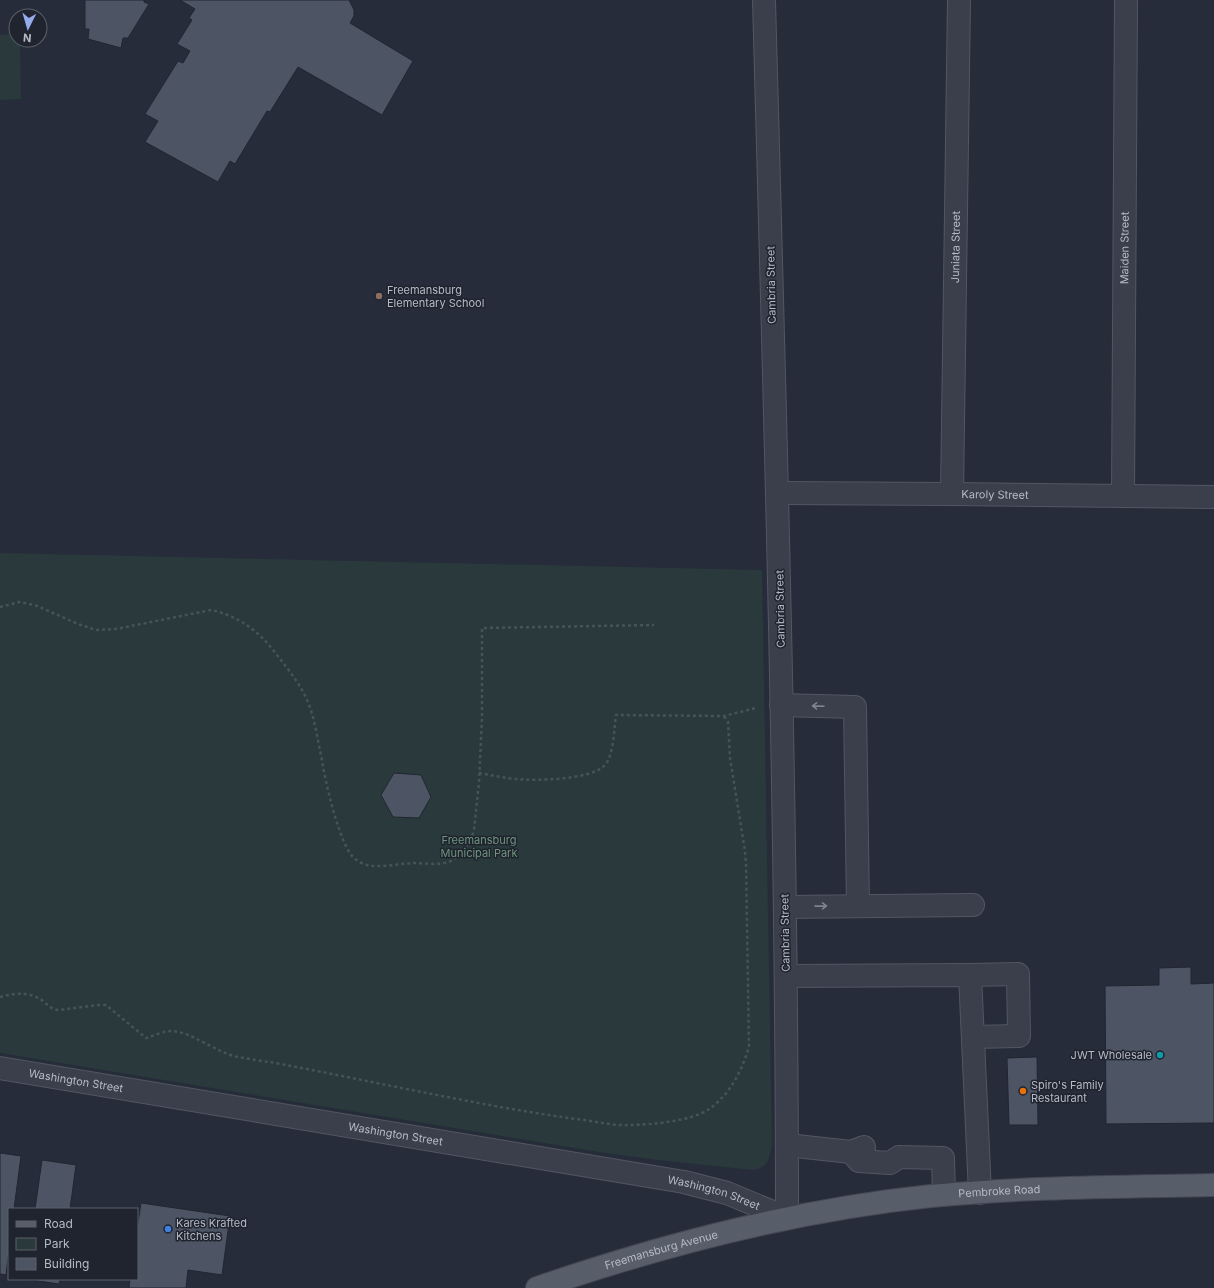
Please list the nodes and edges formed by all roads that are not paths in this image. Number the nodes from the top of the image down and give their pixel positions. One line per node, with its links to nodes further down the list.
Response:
1 (764, 0): 4 (street, Cambria Street)
2 (959, 0): 5 (street, Juniata Street)
3 (1126, 0): 6 (street, Maiden Street)
4 (777, 493): 5 (street, Karoly Street); 8 (street, Cambria Street)
5 (952, 494): 6 (street, Karoly Street)
6 (1123, 496): 7 (street, Karoly Street)
7 (1214, 497)
8 (782, 705): 10 (street, Cambria Street); 11 (street, one-way to 8)
9 (973, 905): 11 (street)
10 (785, 906): 11 (street, one-way to 11); 13 (street, Cambria Street)
11 (858, 906)
12 (970, 975): 13 (street); 14 (street); 14 (street)
13 (786, 976): 16 (street, Cambria Street)
14 (973, 1037): 18 (street)
15 (0, 1068): 20 (street, Washington Street)
16 (787, 1145): 19 (street); 20 (street, Cambria Street)
17 (1214, 1185): 18 (main road, Pembroke Road)
18 (980, 1193): 19 (main road, Pembroke Road)
19 (944, 1195): 20 (main road, Pembroke Road)
20 (787, 1218): 21 (main road, Freemansburg Avenue)
21 (537, 1288)

